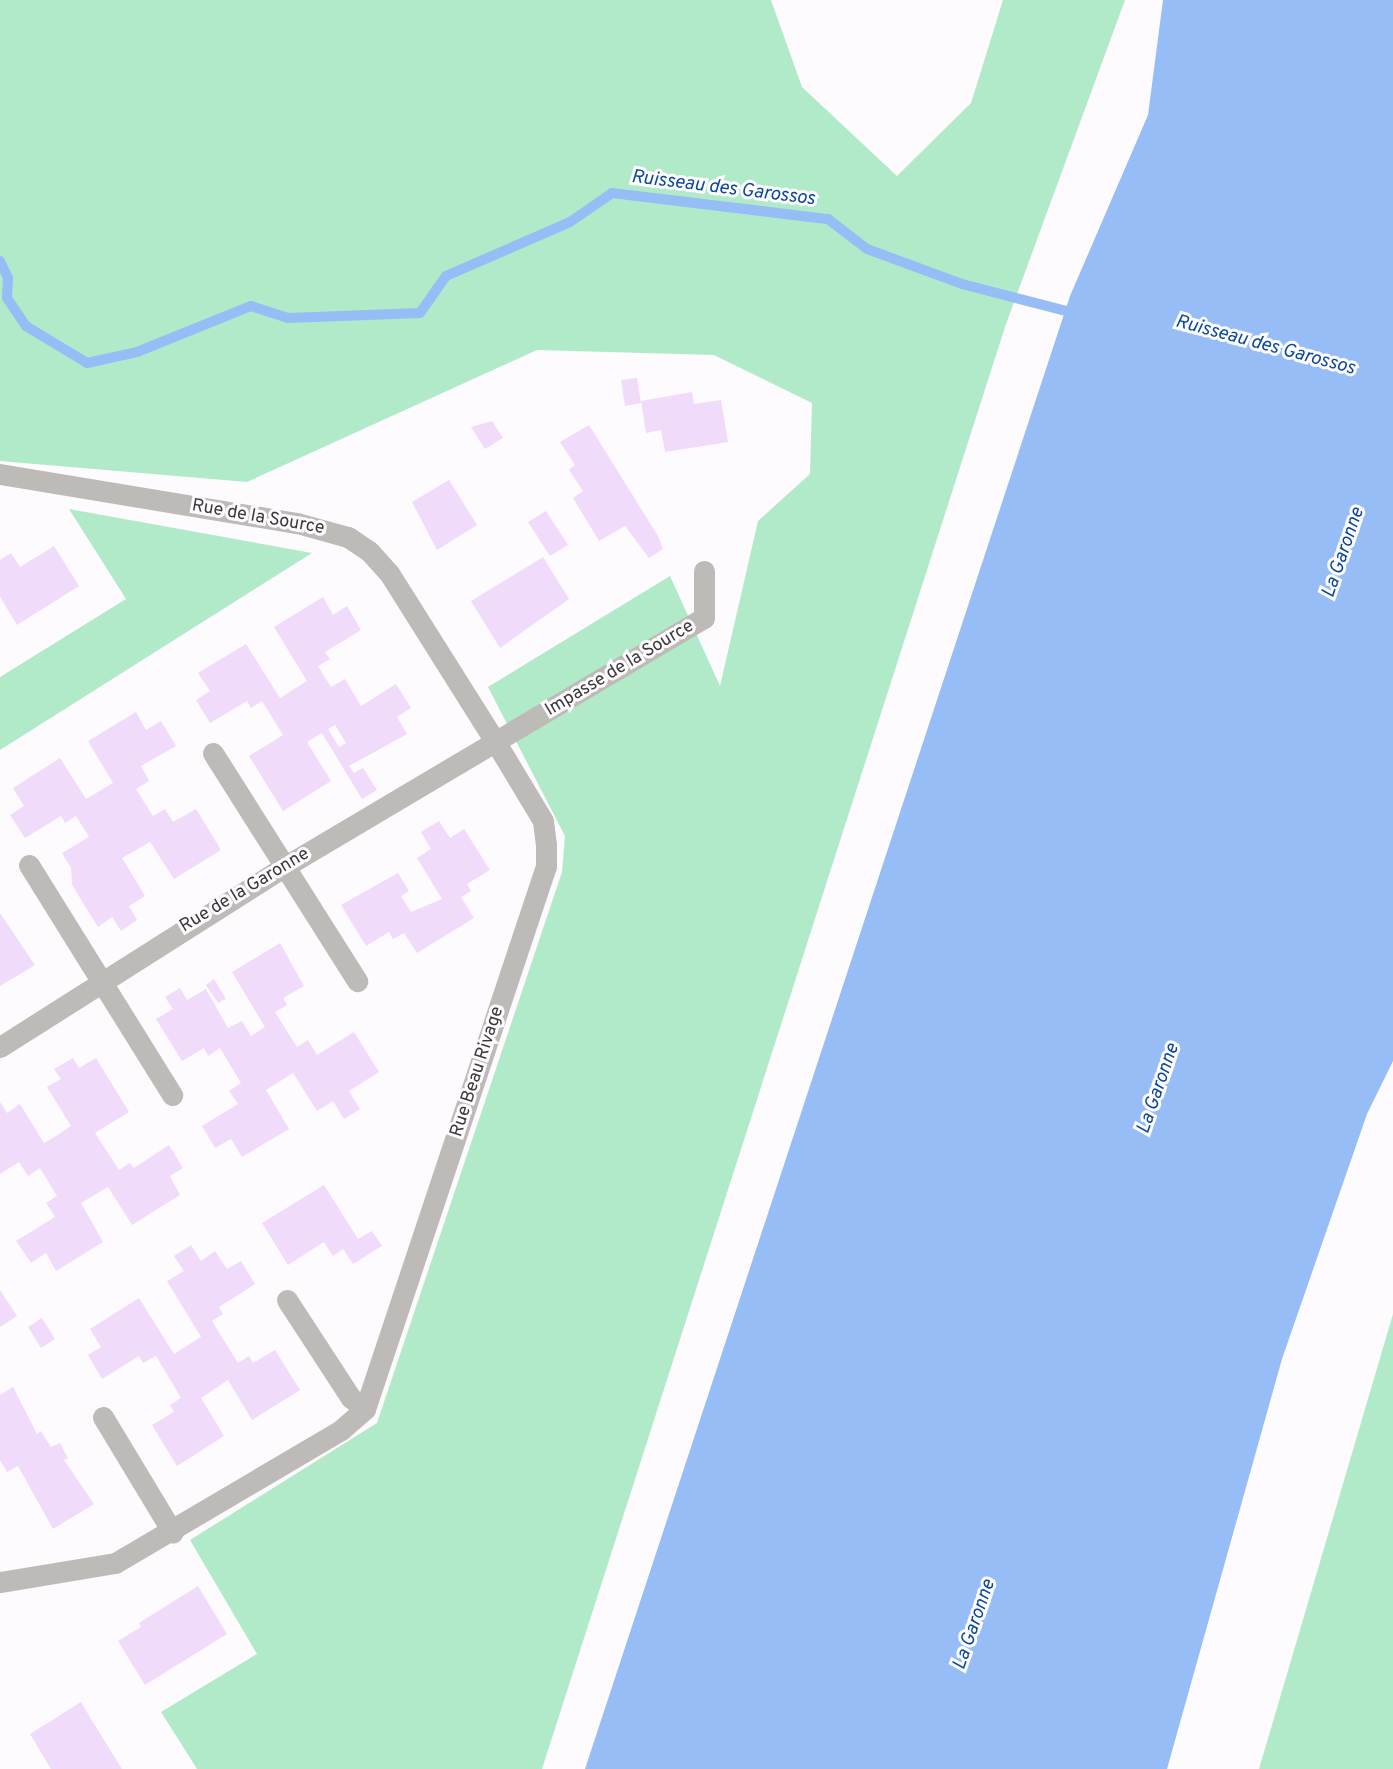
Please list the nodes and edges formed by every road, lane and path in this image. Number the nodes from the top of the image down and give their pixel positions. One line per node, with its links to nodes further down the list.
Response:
1 (0, 474): 3 (street, Rue de la Source)
2 (704, 571): 3 (street, Impasse de la Source)
3 (495, 741): 6 (street, Rue de la Garonne); 12 (street, Rue Beau Rivage)
4 (213, 753): 6 (street)
5 (29, 865): 7 (street)
6 (284, 867): 7 (street, Rue de la Garonne); 8 (street)
7 (100, 981): 9 (street, Rue de la Garonne); 10 (street)
8 (357, 981)
9 (0, 1047)
10 (172, 1095)
11 (287, 1300): 12 (street)
12 (365, 1409): 14 (street)
13 (103, 1417): 14 (street)
14 (173, 1532): 15 (street)
15 (0, 1582)

